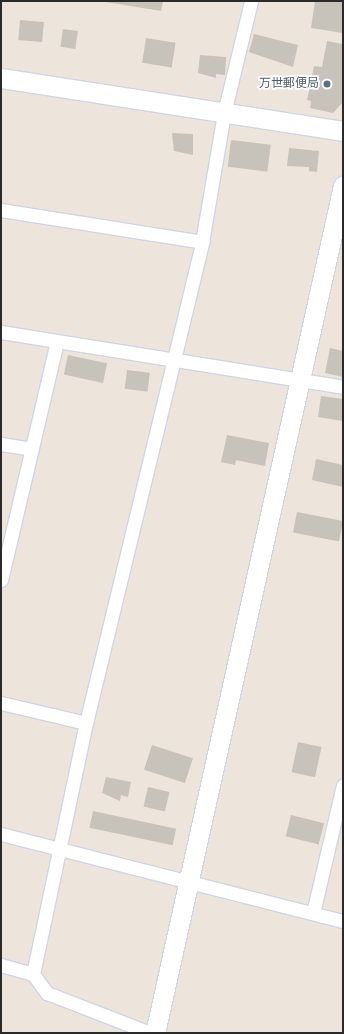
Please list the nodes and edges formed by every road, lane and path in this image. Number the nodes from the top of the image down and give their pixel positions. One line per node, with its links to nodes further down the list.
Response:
1 (251, 1): 3 (street)
2 (1, 78): 3 (street)
3 (224, 113): 4 (street); 7 (street)
4 (343, 131)
5 (343, 186): 11 (street)
6 (1, 210): 7 (street)
7 (202, 242): 10 (street)
8 (1, 332): 9 (street)
9 (57, 340): 10 (street); 14 (street)
10 (173, 359): 11 (street); 18 (street)
11 (299, 380): 12 (street); 22 (street)
12 (343, 387)
13 (1, 444): 14 (street)
14 (32, 450): 15 (street)
15 (2, 566): 16 (street)
16 (1, 580)
17 (1, 703): 18 (street)
18 (86, 723): 21 (street)
19 (343, 785): 23 (street)
20 (1, 834): 21 (street)
21 (60, 850): 22 (street); 26 (street)
22 (188, 884): 23 (street); 28 (street)
23 (313, 914): 24 (street)
24 (343, 921)
25 (1, 965): 26 (street)
26 (33, 974): 27 (street)
27 (150, 1033)
28 (154, 1033)

